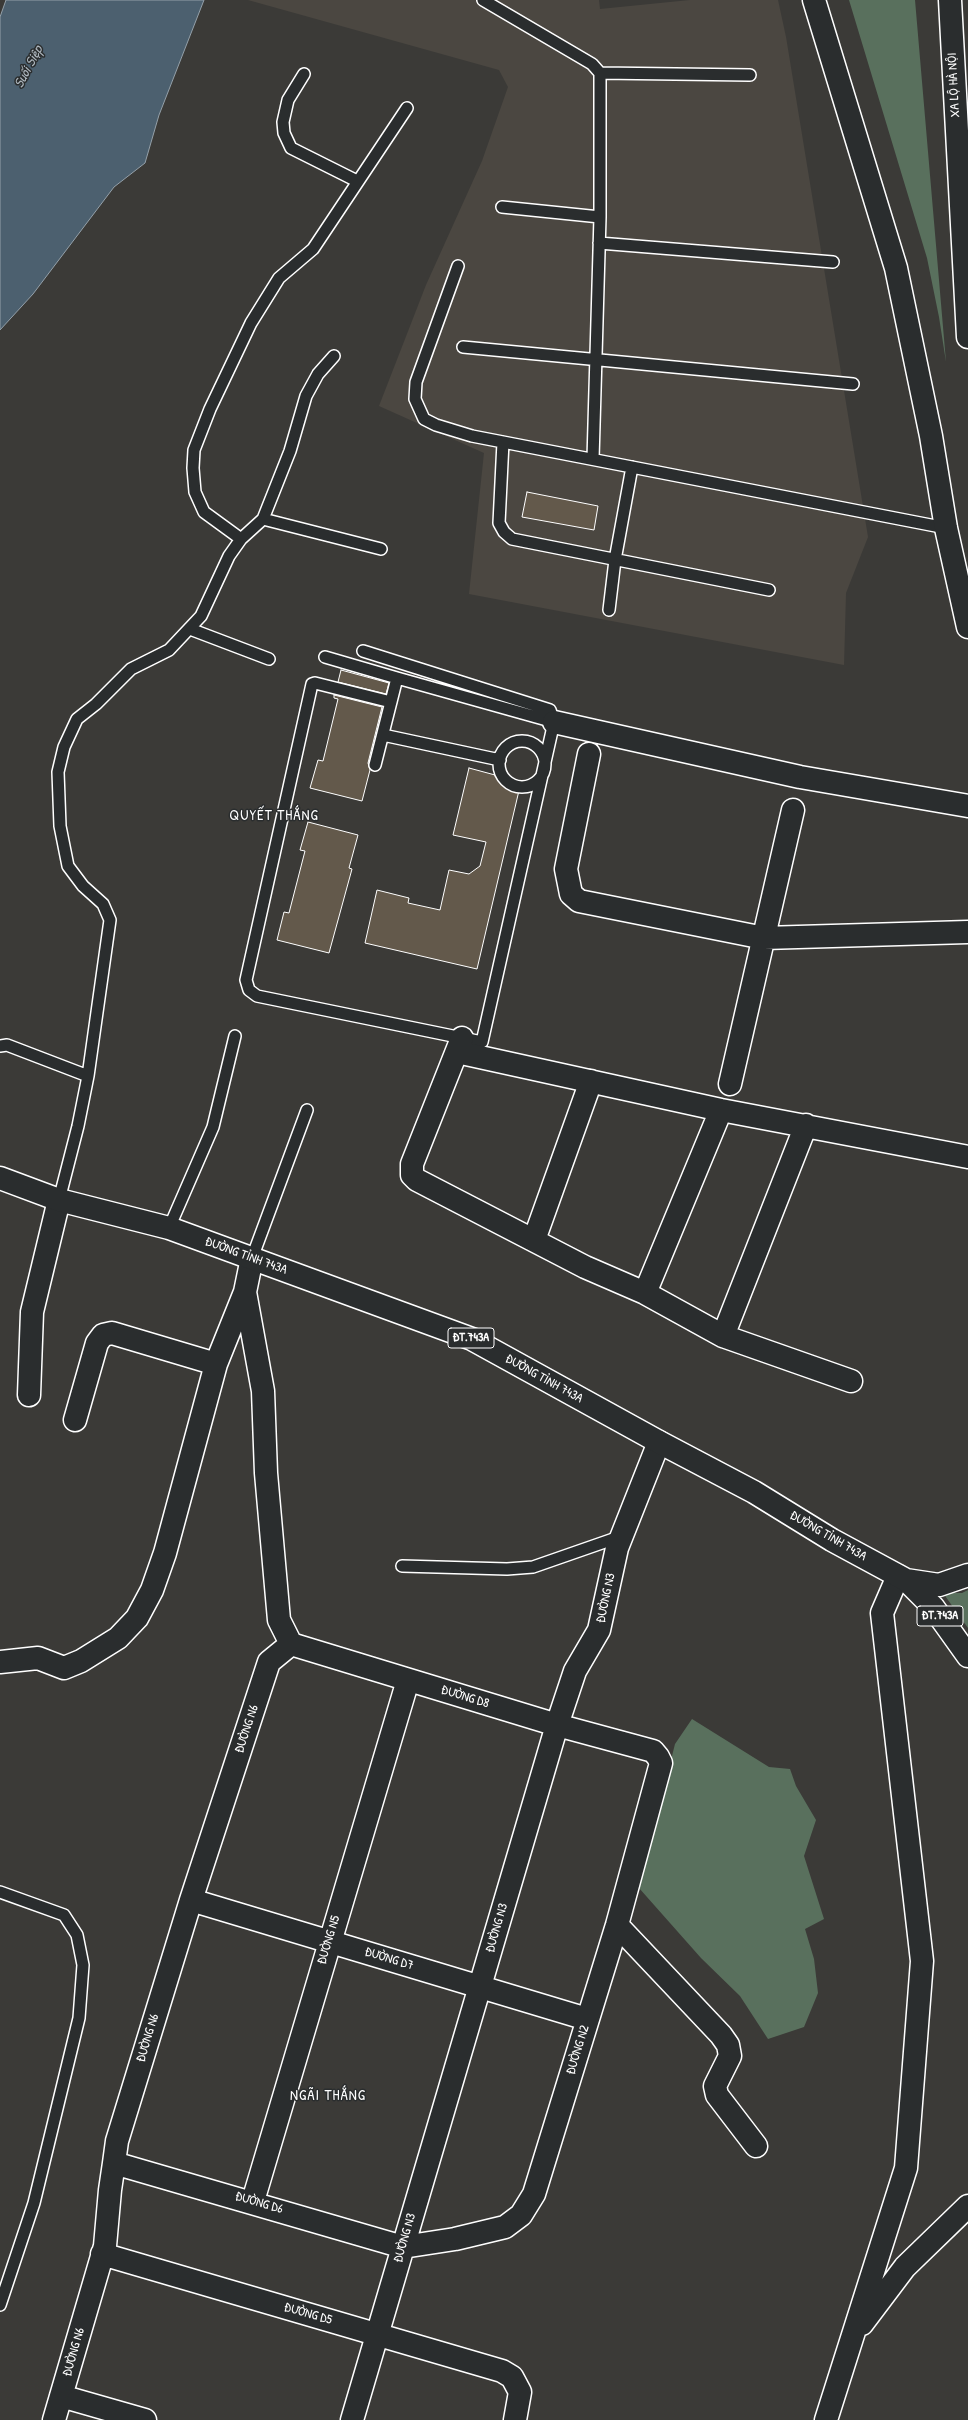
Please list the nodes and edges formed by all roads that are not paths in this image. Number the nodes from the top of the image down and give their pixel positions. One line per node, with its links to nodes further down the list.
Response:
1 (814, 0): 23 (main road)
2 (950, 0): 14 (main road, XA LỘ HÀ NỘI)
3 (485, 1): 4 (lane)
4 (600, 73): 6 (lane); 10 (lane)
5 (304, 74): 8 (lane)
6 (750, 75)
7 (407, 108): 8 (lane)
8 (357, 181): 24 (lane)
9 (502, 207): 10 (lane)
10 (600, 217): 11 (lane)
11 (599, 243): 12 (lane); 17 (lane)
12 (833, 262)
13 (458, 266): 19 (lane)
14 (968, 338)
15 (463, 347): 17 (lane)
16 (334, 356): 22 (lane)
17 (596, 361): 18 (lane); 20 (lane)
18 (853, 384)
19 (503, 442): 20 (lane); 26 (lane)
20 (593, 459): 21 (lane)
21 (632, 467): 23 (lane); 26 (lane)
22 (262, 519): 24 (lane); 25 (lane)
23 (946, 528): 29 (main road)
24 (241, 539): 30 (lane)
25 (381, 549)
26 (615, 560): 27 (lane); 28 (lane)
27 (769, 590)
28 (609, 610)
29 (968, 627)
30 (190, 629): 33 (lane); 49 (lane)
31 (363, 651): 36 (lane)
32 (325, 657): 34 (lane)
33 (269, 659)
34 (398, 678): 35 (lane); 36 (lane)
35 (391, 702): 37 (lane); 47 (lane)
36 (554, 722): 41 (lane); 42 (main road)
37 (383, 735): 39 (lane); 40 (lane)
38 (589, 754): 45 (main road)
39 (500, 760): 41 (lane); 41 (lane)
40 (376, 765)
41 (544, 771): 47 (lane)
42 (968, 806)
43 (793, 810): 45 (main road)
44 (968, 932): 45 (main road)
45 (764, 938): 51 (main road)
46 (235, 1036): 58 (lane)
47 (459, 1045): 50 (main road); 59 (main road)
48 (0, 1046): 49 (lane)
49 (88, 1076): 57 (lane)
50 (591, 1081): 53 (main road); 59 (main road)
51 (730, 1084)
52 (306, 1110): 60 (lane)
53 (722, 1110): 54 (main road); 62 (main road)
54 (806, 1126): 55 (main road); 63 (main road)
55 (968, 1157)
56 (0, 1178): 57 (main road, ĐƯỜNG TỈNH 743A / ĐT.743A)
57 (59, 1200): 58 (main road, ĐƯỜNG TỈNH 743A / ĐT.743A); 66 (main road)
58 (169, 1228): 60 (main road, ĐƯỜNG TỈNH 743A / ĐT.743A)
59 (534, 1240): 62 (main road)
60 (252, 1258): 61 (main road); 68 (main road, ĐƯỜNG TỈNH 743A / ĐT.743A)
61 (245, 1292): 64 (main road); 73 (main road)
62 (645, 1293): 63 (main road)
63 (723, 1336): 65 (main road)
64 (216, 1364): 67 (main road); 75 (main road)
65 (851, 1382)
66 (29, 1395)
67 (75, 1420)
68 (659, 1442): 69 (main road, ĐƯỜNG N3); 72 (main road, ĐƯỜNG TỈNH 743A / ĐT.743A)
69 (622, 1536): 70 (lane); 77 (main road, ĐƯỜNG N3)
70 (402, 1566)
71 (968, 1575): 72 (main road, ĐƯỜNG TỈNH 743A / ĐT.743A)
72 (902, 1578): 74 (main road, ĐƯỜNG TỈNH 743A / ĐT.743A); 93 (main road)
73 (291, 1644): 76 (main road, ĐƯỜNG D8); 80 (main road, ĐƯỜNG N6)
74 (968, 1656)
75 (0, 1662)
76 (408, 1680): 77 (main road, ĐƯỜNG D8); 82 (main road, ĐƯỜNG N5)
77 (557, 1725): 78 (main road, ĐƯỜNG D8); 83 (main road, ĐƯỜNG N3)
78 (661, 1763): 81 (main road, ĐƯỜNG N2)
79 (0, 1892): 91 (lane)
80 (191, 1900): 82 (main road, ĐƯỜNG D7); 86 (main road, ĐƯỜNG N6)
81 (617, 1925): 84 (main road, ĐƯỜNG N2); 85 (main road)
82 (329, 1941): 83 (main road, ĐƯỜNG D7); 87 (main road, ĐƯỜNG N5)
83 (479, 1987): 84 (main road, ĐƯỜNG D7); 89 (main road, ĐƯỜNG N3)
84 (587, 2019): 89 (main road, ĐƯỜNG N2)
85 (756, 2146)
86 (114, 2163): 87 (main road, ĐƯỜNG D6); 90 (main road, ĐƯỜNG N6)
87 (253, 2201): 89 (main road, ĐƯỜNG D6)
88 (968, 2206): 93 (main road)
89 (403, 2247): 92 (main road, ĐƯỜNG N3)
90 (102, 2254): 92 (main road, ĐƯỜNG D5); 94 (main road, ĐƯỜNG N6)
91 (0, 2305)
92 (377, 2334): 97 (main road, ĐƯỜNG N3); 98 (main road, ĐƯỜNG D5)
93 (851, 2339): 99 (main road)
94 (61, 2396): 95 (main road, ĐƯỜNG N6); 96 (main road)
95 (54, 2420)
96 (145, 2420)
97 (352, 2420)
98 (515, 2420)
99 (826, 2420)

